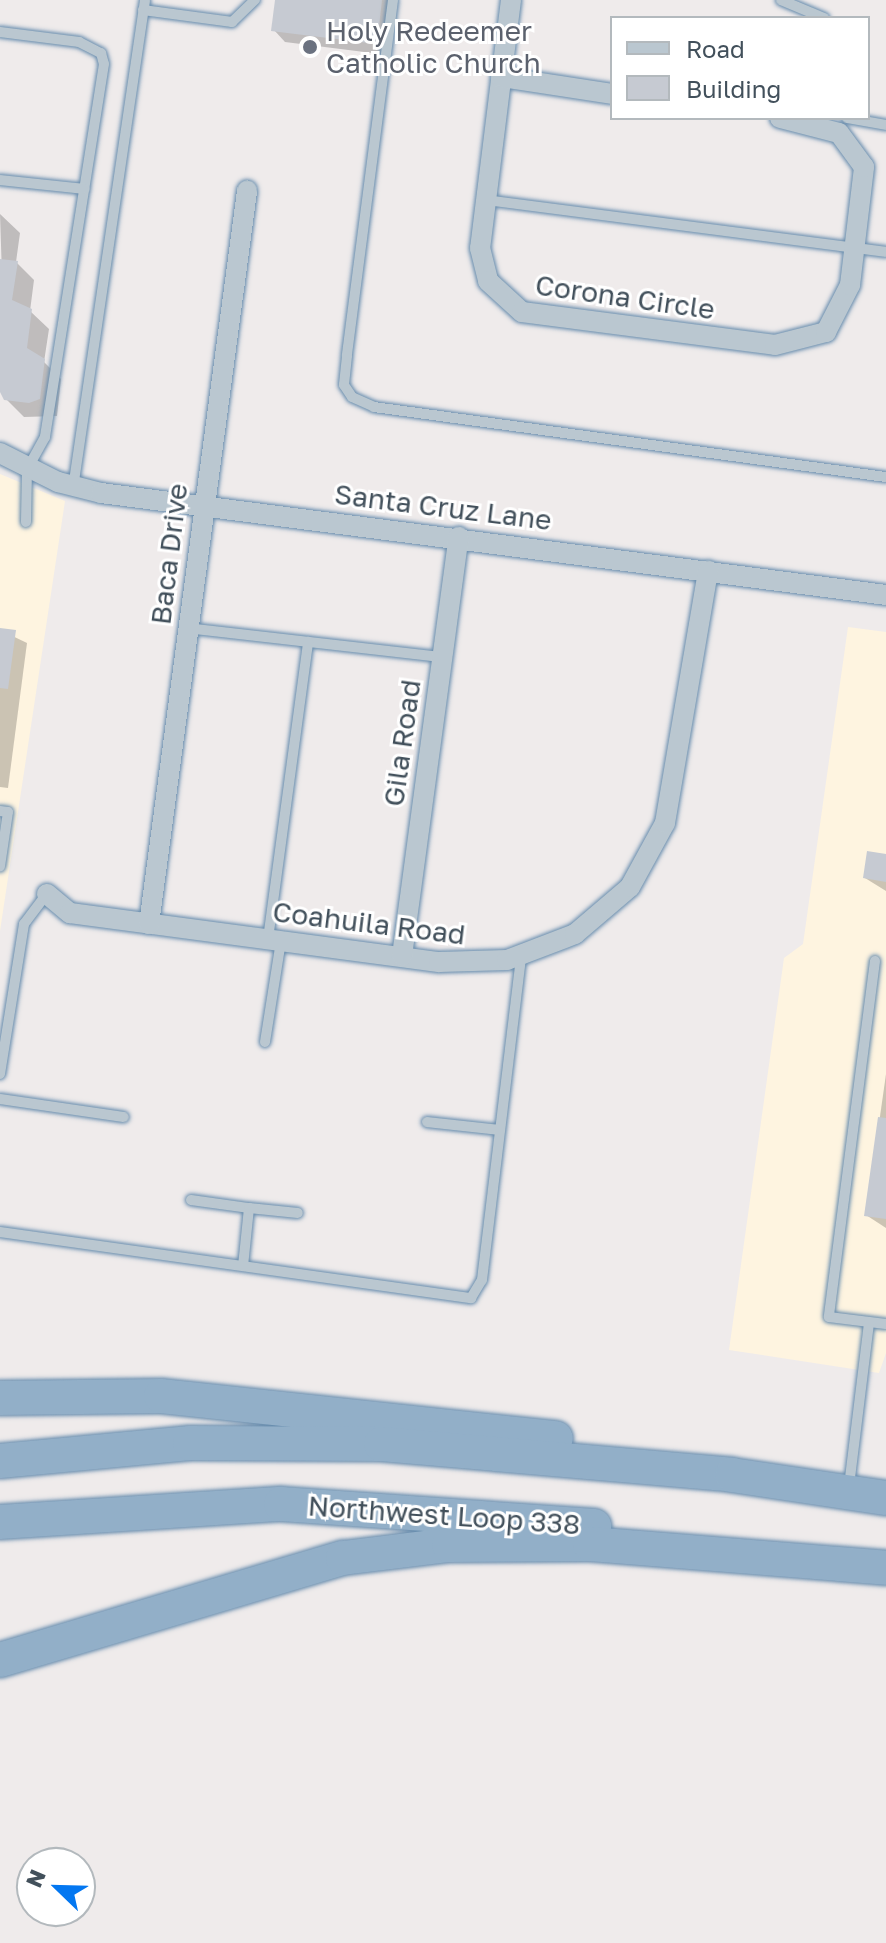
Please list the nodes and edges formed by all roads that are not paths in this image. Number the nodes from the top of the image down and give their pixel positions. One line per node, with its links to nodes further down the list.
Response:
1 (393, 0): 21 (lane)
2 (511, 0): 8 (street, Corona Circle)
3 (781, 0): 6 (lane)
4 (254, 4): 5 (lane)
5 (144, 5): 22 (lane)
6 (819, 16)
7 (0, 32): 14 (lane)
8 (501, 77): 9 (street); 16 (street, Corona Circle)
9 (610, 94)
10 (805, 120): 11 (street)
11 (842, 123): 12 (lane); 17 (street, Corona Circle)
12 (886, 125)
13 (0, 180): 14 (lane)
14 (85, 189): 20 (lane)
15 (247, 191): 23 (street, Baca Drive)
16 (484, 200): 17 (lane); 17 (street, Corona Circle)
17 (856, 247): 18 (lane)
18 (886, 252)
19 (0, 453): 20 (street, Santa Cruz Lane)
20 (27, 469): 22 (street, Santa Cruz Lane); 24 (lane)
21 (886, 477)
22 (73, 488): 23 (street, Santa Cruz Lane)
23 (203, 505): 25 (street, Santa Cruz Lane); 28 (street, Baca Drive)
24 (26, 522)
25 (459, 537): 26 (street, Santa Cruz Lane); 30 (street, Gila Road)
26 (708, 571): 27 (street, Santa Cruz Lane); 37 (street, Coahuila Road)
27 (886, 595)
28 (187, 628): 29 (lane); 34 (street, Baca Drive)
29 (308, 642): 30 (lane); 35 (lane)
30 (442, 657): 36 (street, Gila Road)
31 (0, 811): 32 (lane)
32 (0, 866)
33 (47, 894): 34 (street, Coahuila Road); 40 (lane)
34 (149, 924): 35 (street, Coahuila Road)
35 (274, 940): 36 (street, Coahuila Road); 39 (lane)
36 (402, 956): 37 (street, Coahuila Road)
37 (521, 956): 44 (lane)
38 (875, 961): 50 (lane)
39 (265, 1042)
40 (0, 1074)
41 (0, 1099): 42 (lane)
42 (124, 1117)
43 (427, 1122): 44 (lane)
44 (500, 1130): 49 (lane)
45 (191, 1200): 46 (lane)
46 (249, 1208): 47 (lane); 49 (lane)
47 (298, 1213)
48 (0, 1232): 49 (lane)
49 (243, 1266)
50 (869, 1322): 51 (lane); 57 (lane)
51 (886, 1324)
52 (0, 1382): 54 (highway)
53 (0, 1398): 54 (highway)
54 (329, 1411): 56 (highway)
55 (0, 1461): 56 (highway)
56 (732, 1475): 57 (highway)
57 (848, 1492): 58 (highway)
58 (886, 1498)
59 (0, 1522): 60 (highway, Northwest Loop 338)
60 (886, 1567): 61 (highway)
61 (0, 1660)

